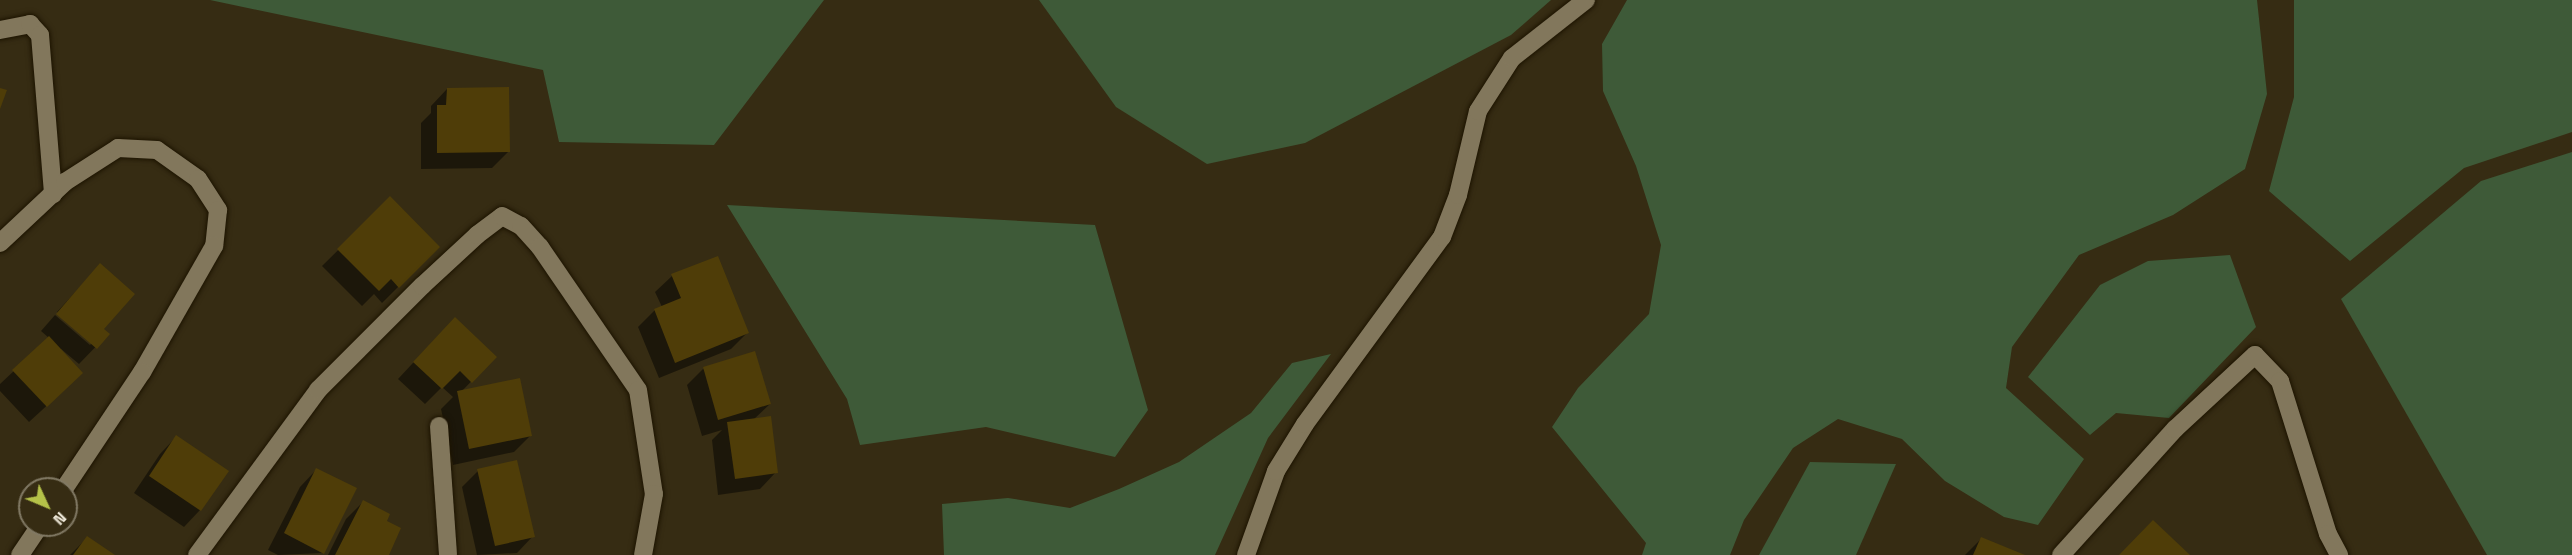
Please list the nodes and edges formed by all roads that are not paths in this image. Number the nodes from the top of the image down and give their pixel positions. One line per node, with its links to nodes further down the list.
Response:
1 (1586, 0): 12 (street)
2 (0, 30): 3 (street)
3 (53, 194): 4 (street); 6 (street)
4 (0, 243)
5 (439, 426): 10 (street)
6 (72, 477)
7 (32, 537): 8 (street)
8 (20, 555)
9 (197, 555): 11 (street)
10 (448, 555)
11 (643, 555)
12 (1246, 555)
13 (2061, 555): 14 (street)
14 (2339, 555)

